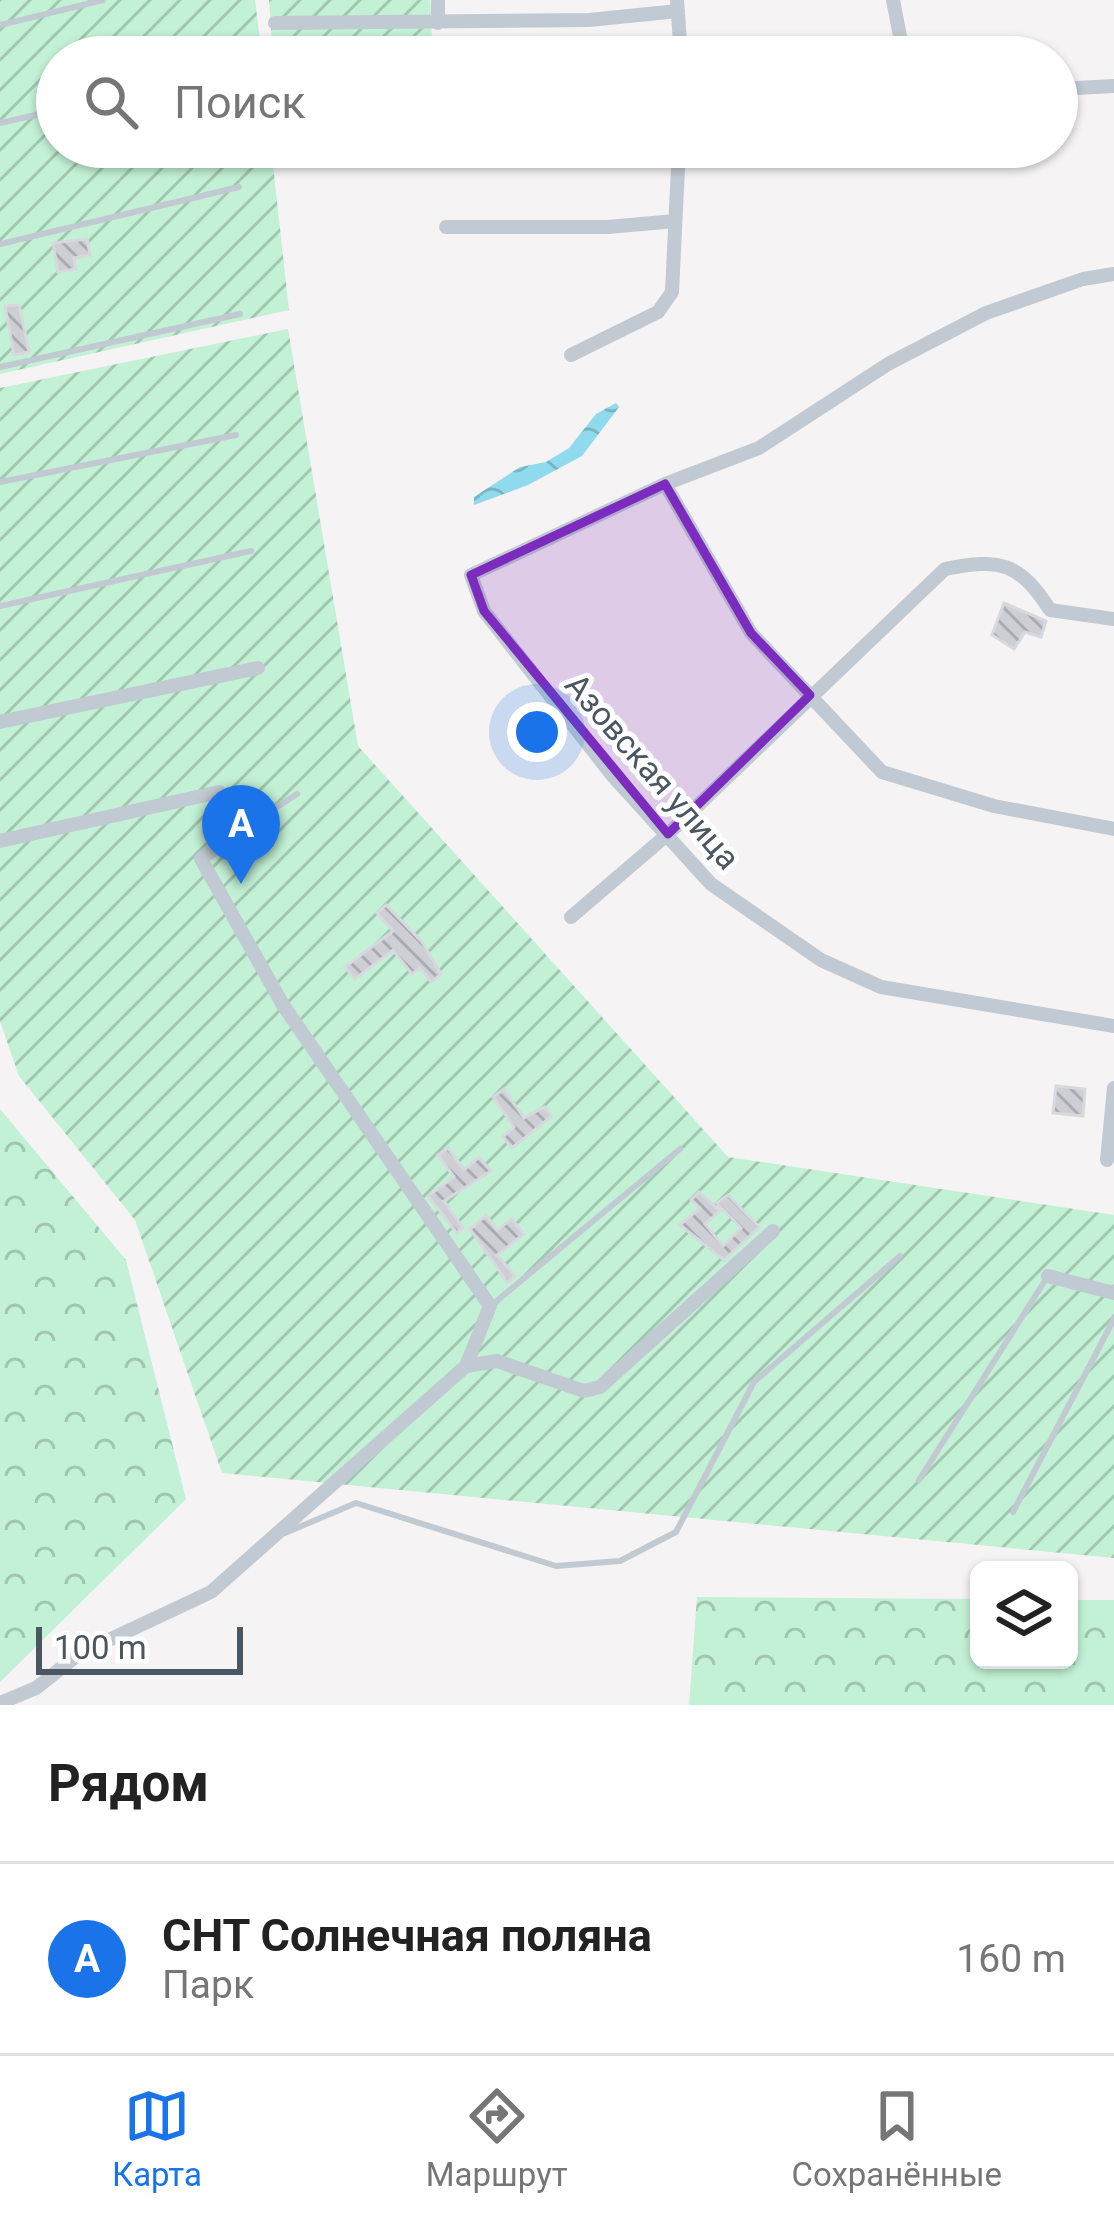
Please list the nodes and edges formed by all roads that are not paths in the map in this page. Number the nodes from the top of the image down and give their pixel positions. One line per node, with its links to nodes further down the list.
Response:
1 (103, 0): 7 (lane)
2 (437, 0): 6 (street)
3 (893, 0): 9 (street)
4 (677, 6): 6 (street); 8 (street)
5 (275, 23): 6 (street)
6 (438, 23)
7 (0, 25)
8 (679, 36)
9 (900, 36)
10 (1114, 86): 11 (street)
11 (1078, 88)
12 (36, 115): 13 (lane)
13 (0, 123)
14 (679, 168): 16 (street)
15 (238, 187): 18 (lane)
16 (675, 220): 17 (street); 21 (street)
17 (446, 226)
18 (0, 244)
19 (1114, 274): 25 (street)
20 (240, 314): 22 (lane)
21 (571, 355)
22 (0, 367)
23 (236, 435): 24 (lane)
24 (0, 482)
25 (664, 484): 30 (street); 34 (street, Азовская улица)
26 (251, 551): 27 (lane)
27 (0, 606)
28 (1114, 619): 30 (street)
29 (258, 668): 31 (street)
30 (810, 695): 33 (street); 34 (street)
31 (0, 722)
32 (297, 794): 35 (lane)
33 (1114, 830)
34 (668, 834): 37 (street); 38 (street, Азовская улица)
35 (229, 838): 36 (street); 46 (street)
36 (0, 841)
37 (571, 917)
38 (1114, 1026)
39 (1114, 1088): 41 (street)
40 (680, 1149): 46 (lane)
41 (1107, 1160)
42 (773, 1231): 48 (street)
43 (900, 1256): 51 (lane)
44 (1048, 1276): 45 (street); 49 (lane)
45 (1114, 1293)
46 (490, 1306): 48 (street)
47 (1114, 1319): 50 (lane)
48 (466, 1366): 51 (street)
49 (919, 1480)
50 (1013, 1512)
51 (265, 1541): 52 (street)
52 (0, 1703)

